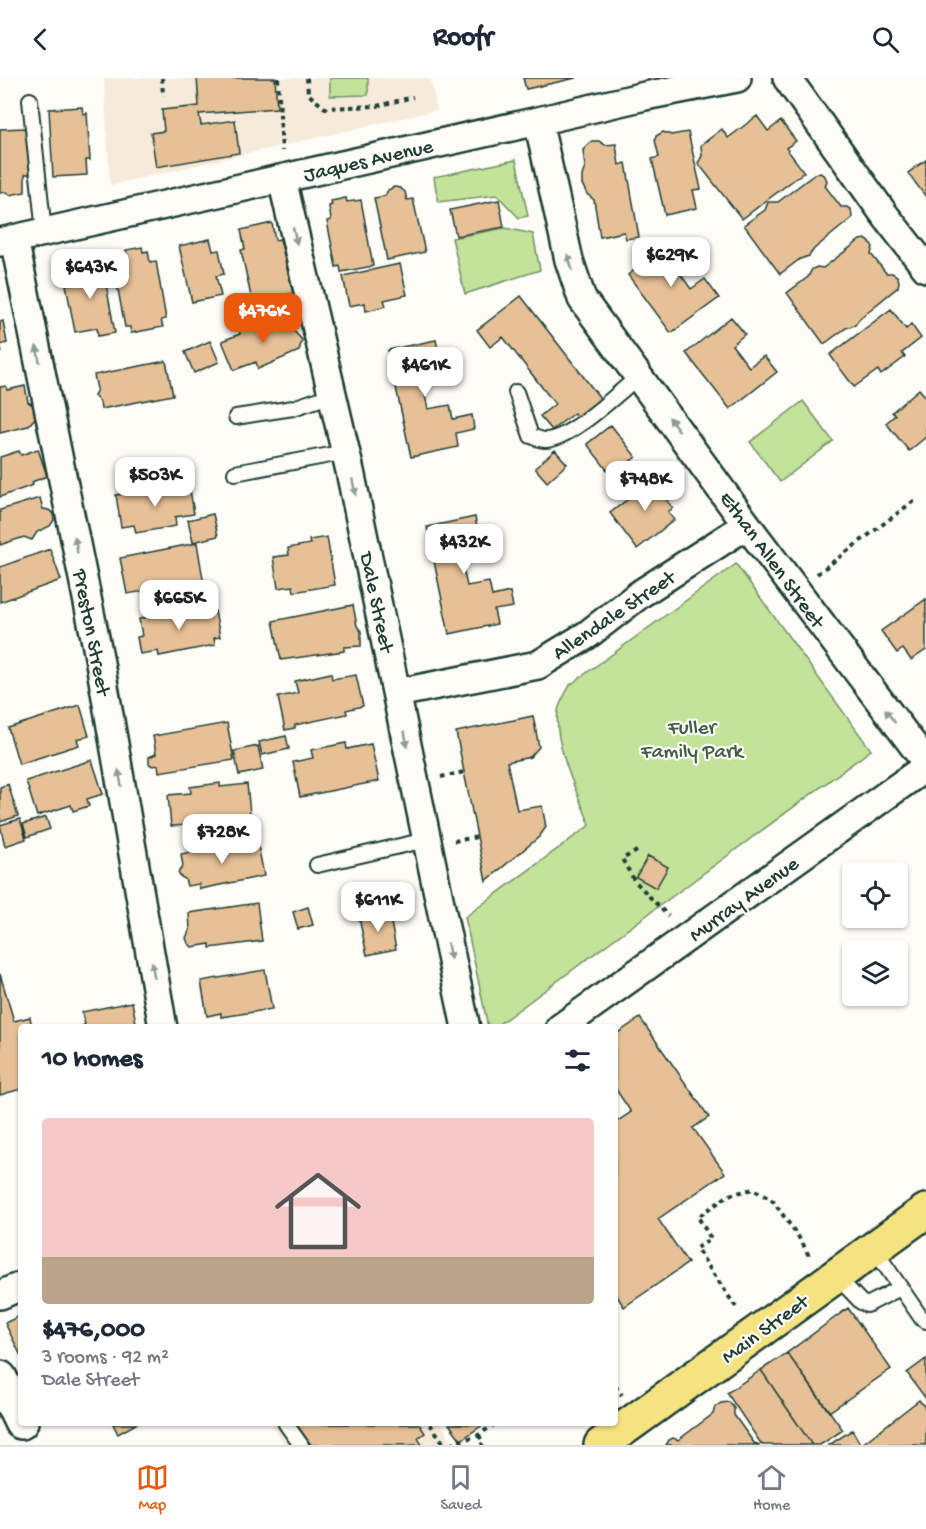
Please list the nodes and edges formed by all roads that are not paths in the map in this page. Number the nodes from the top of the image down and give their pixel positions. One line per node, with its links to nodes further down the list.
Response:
1 (737, 78): 4 (street, Jaques Avenue)
2 (787, 78): 8 (street)
3 (30, 100): 6 (lane)
4 (538, 122): 5 (street, Jaques Avenue); 9 (street, Ethan Allen Street, one-way to 4)
5 (282, 179): 6 (street, Jaques Avenue); 11 (street, Dale Street, one-way to 11)
6 (44, 232): 7 (street, Jaques Avenue)
7 (7, 240): 21 (street, Preston Street, one-way to 7)
8 (926, 268)
9 (639, 375): 10 (lane); 15 (street, Ethan Allen Street, one-way to 9)
10 (516, 392)
11 (332, 395): 12 (lane); 13 (street, Dale Street)
12 (236, 417)
13 (346, 452): 14 (lane); 16 (street, Dale Street, one-way to 16)
14 (235, 473)
15 (747, 525): 16 (street, Allendale Street); 17 (street, Ethan Allen Street, one-way to 15)
16 (397, 693): 19 (street, Dale Street, one-way to 19)
17 (926, 762)
18 (926, 767): 23 (street, Murray Avenue)
19 (435, 841): 20 (lane); 22 (street, Dale Street, one-way to 22)
20 (317, 865)
21 (162, 1024)
22 (465, 1024)
23 (566, 1024)
24 (926, 1211): 25 (main road, Main Street)
25 (874, 1249): 26 (main road, Main Street); 28 (lane)
26 (836, 1276): 28 (lane); 35 (main road, Main Street)
27 (18, 1287): 29 (street)
28 (900, 1288): 30 (lane)
29 (0, 1295)
30 (926, 1321)
31 (0, 1378): 32 (street)
32 (18, 1417)
33 (22, 1426): 36 (street)
34 (287, 1426): 37 (lane)
35 (603, 1444)
36 (32, 1445)
37 (301, 1445)

